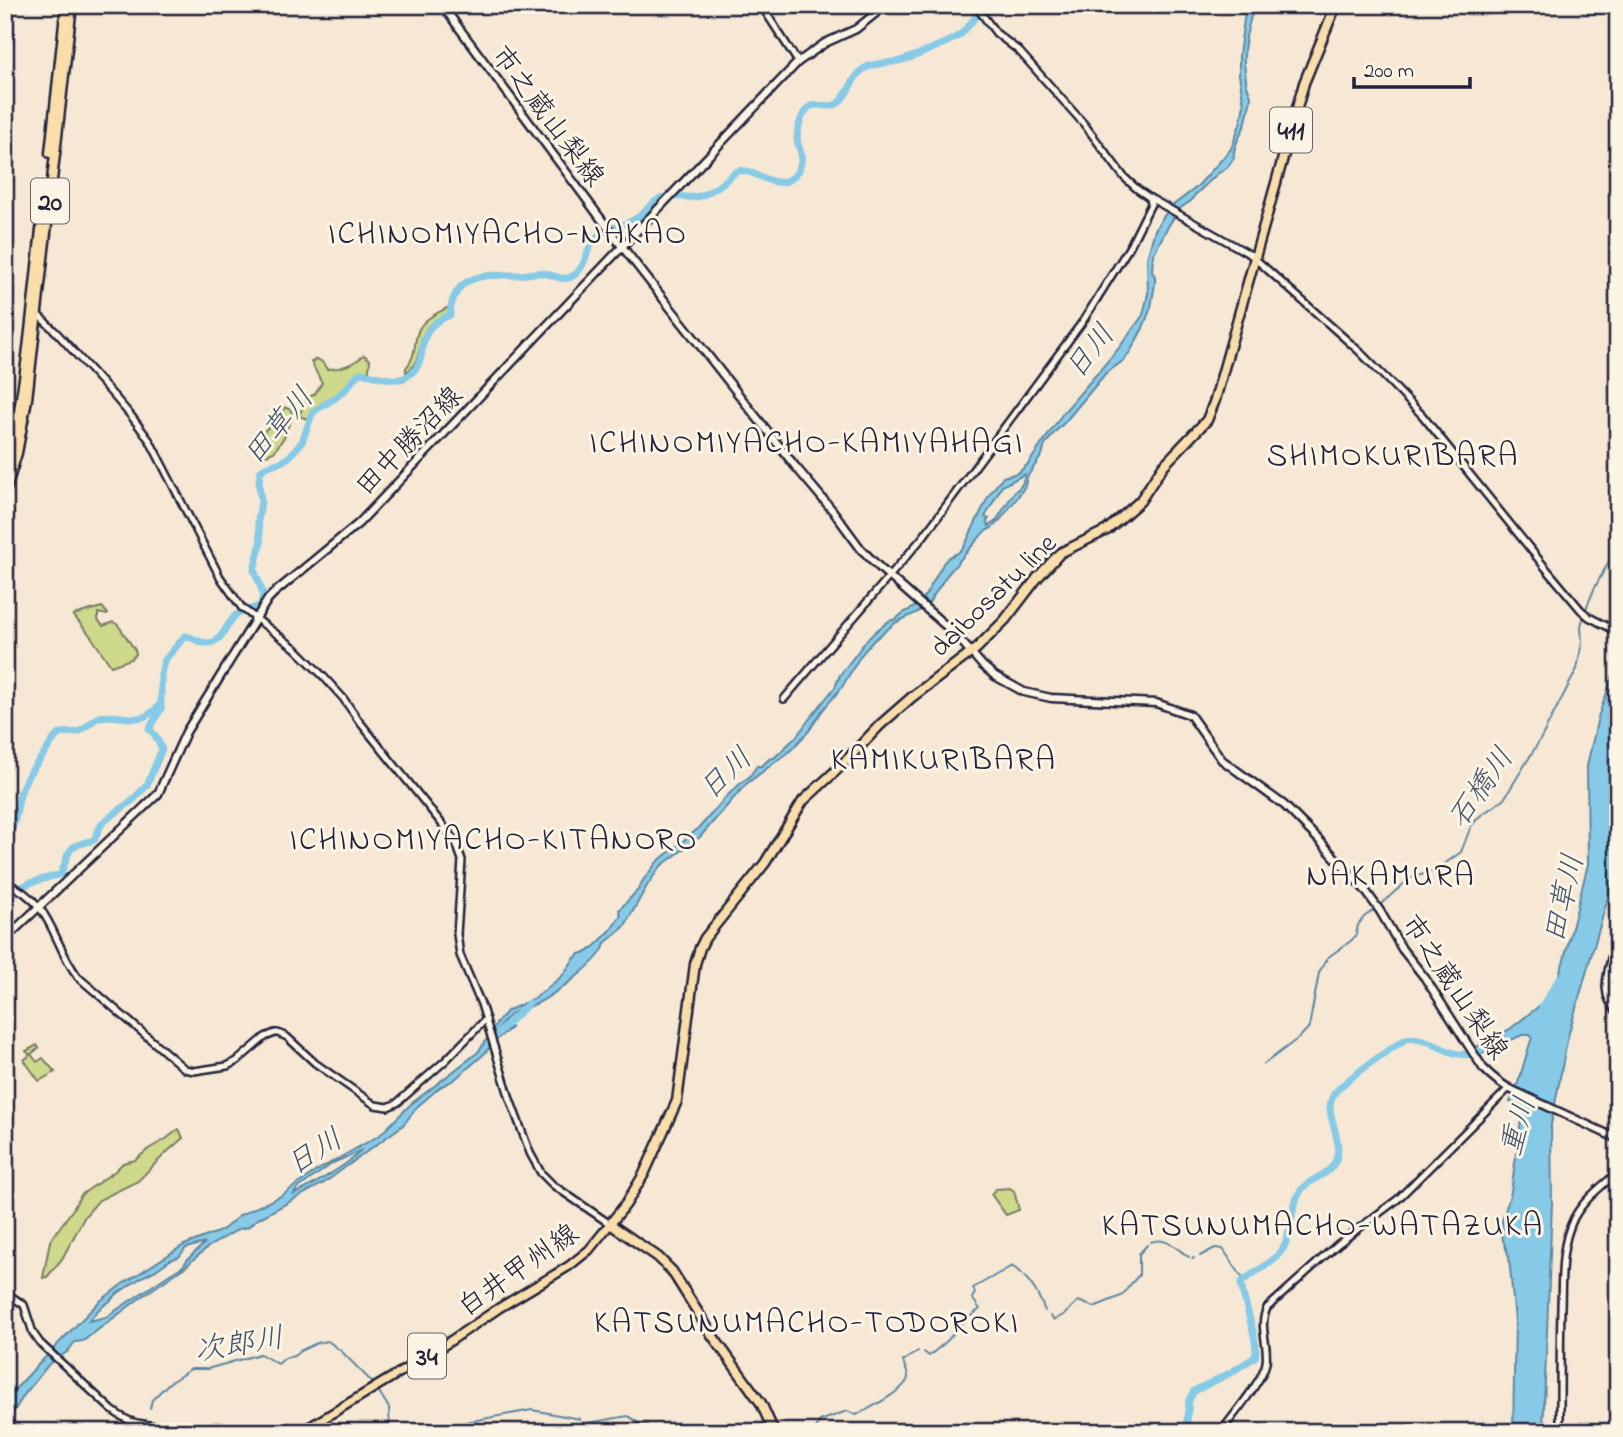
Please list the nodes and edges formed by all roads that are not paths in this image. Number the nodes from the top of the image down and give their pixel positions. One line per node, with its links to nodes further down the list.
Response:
1 (66, 5): 12 (highway, 20)
2 (72, 5): 12 (highway, 20)
3 (442, 5): 10 (main road, 市之蔵山梨線)
4 (761, 5): 8 (street)
5 (886, 5): 8 (main road, 田中勝沼線)
6 (975, 5): 9 (street)
7 (1336, 5): 11 (highway, daibosatu line / 411)
8 (798, 62): 10 (main road, 田中勝沼線)
9 (1150, 198): 11 (street); 15 (street)
10 (622, 246): 15 (main road, 市之蔵山梨線); 16 (main road, 田中勝沼線)
11 (1255, 258): 17 (street); 18 (highway, daibosatu line / 411)
12 (35, 312): 13 (highway, 20); 14 (highway, 20); 16 (street)
13 (5, 474)
14 (5, 492)
15 (890, 576): 18 (main road, 市之蔵山梨線); 19 (street)
16 (256, 619): 21 (main road, 田中勝沼線); 25 (street)
17 (1618, 632)
18 (971, 653): 26 (main road, 市之蔵山梨線); 29 (highway, daibosatu line / 411)
19 (784, 699)
20 (5, 883): 21 (street)
21 (40, 907): 22 (main road, 田中勝沼線); 25 (street)
22 (5, 939)
23 (1618, 947): 24 (street)
24 (1618, 1013)
25 (487, 1022): 29 (street)
26 (1511, 1090): 27 (main road, 市之蔵山梨線); 34 (street)
27 (1618, 1139)
28 (1618, 1171): 35 (street)
29 (610, 1224): 32 (main road, 白井甲州線 / 34); 33 (highway)
30 (5, 1292): 31 (street)
31 (166, 1432)
32 (301, 1432)
33 (774, 1432)
34 (1221, 1432)
35 (1560, 1432)

